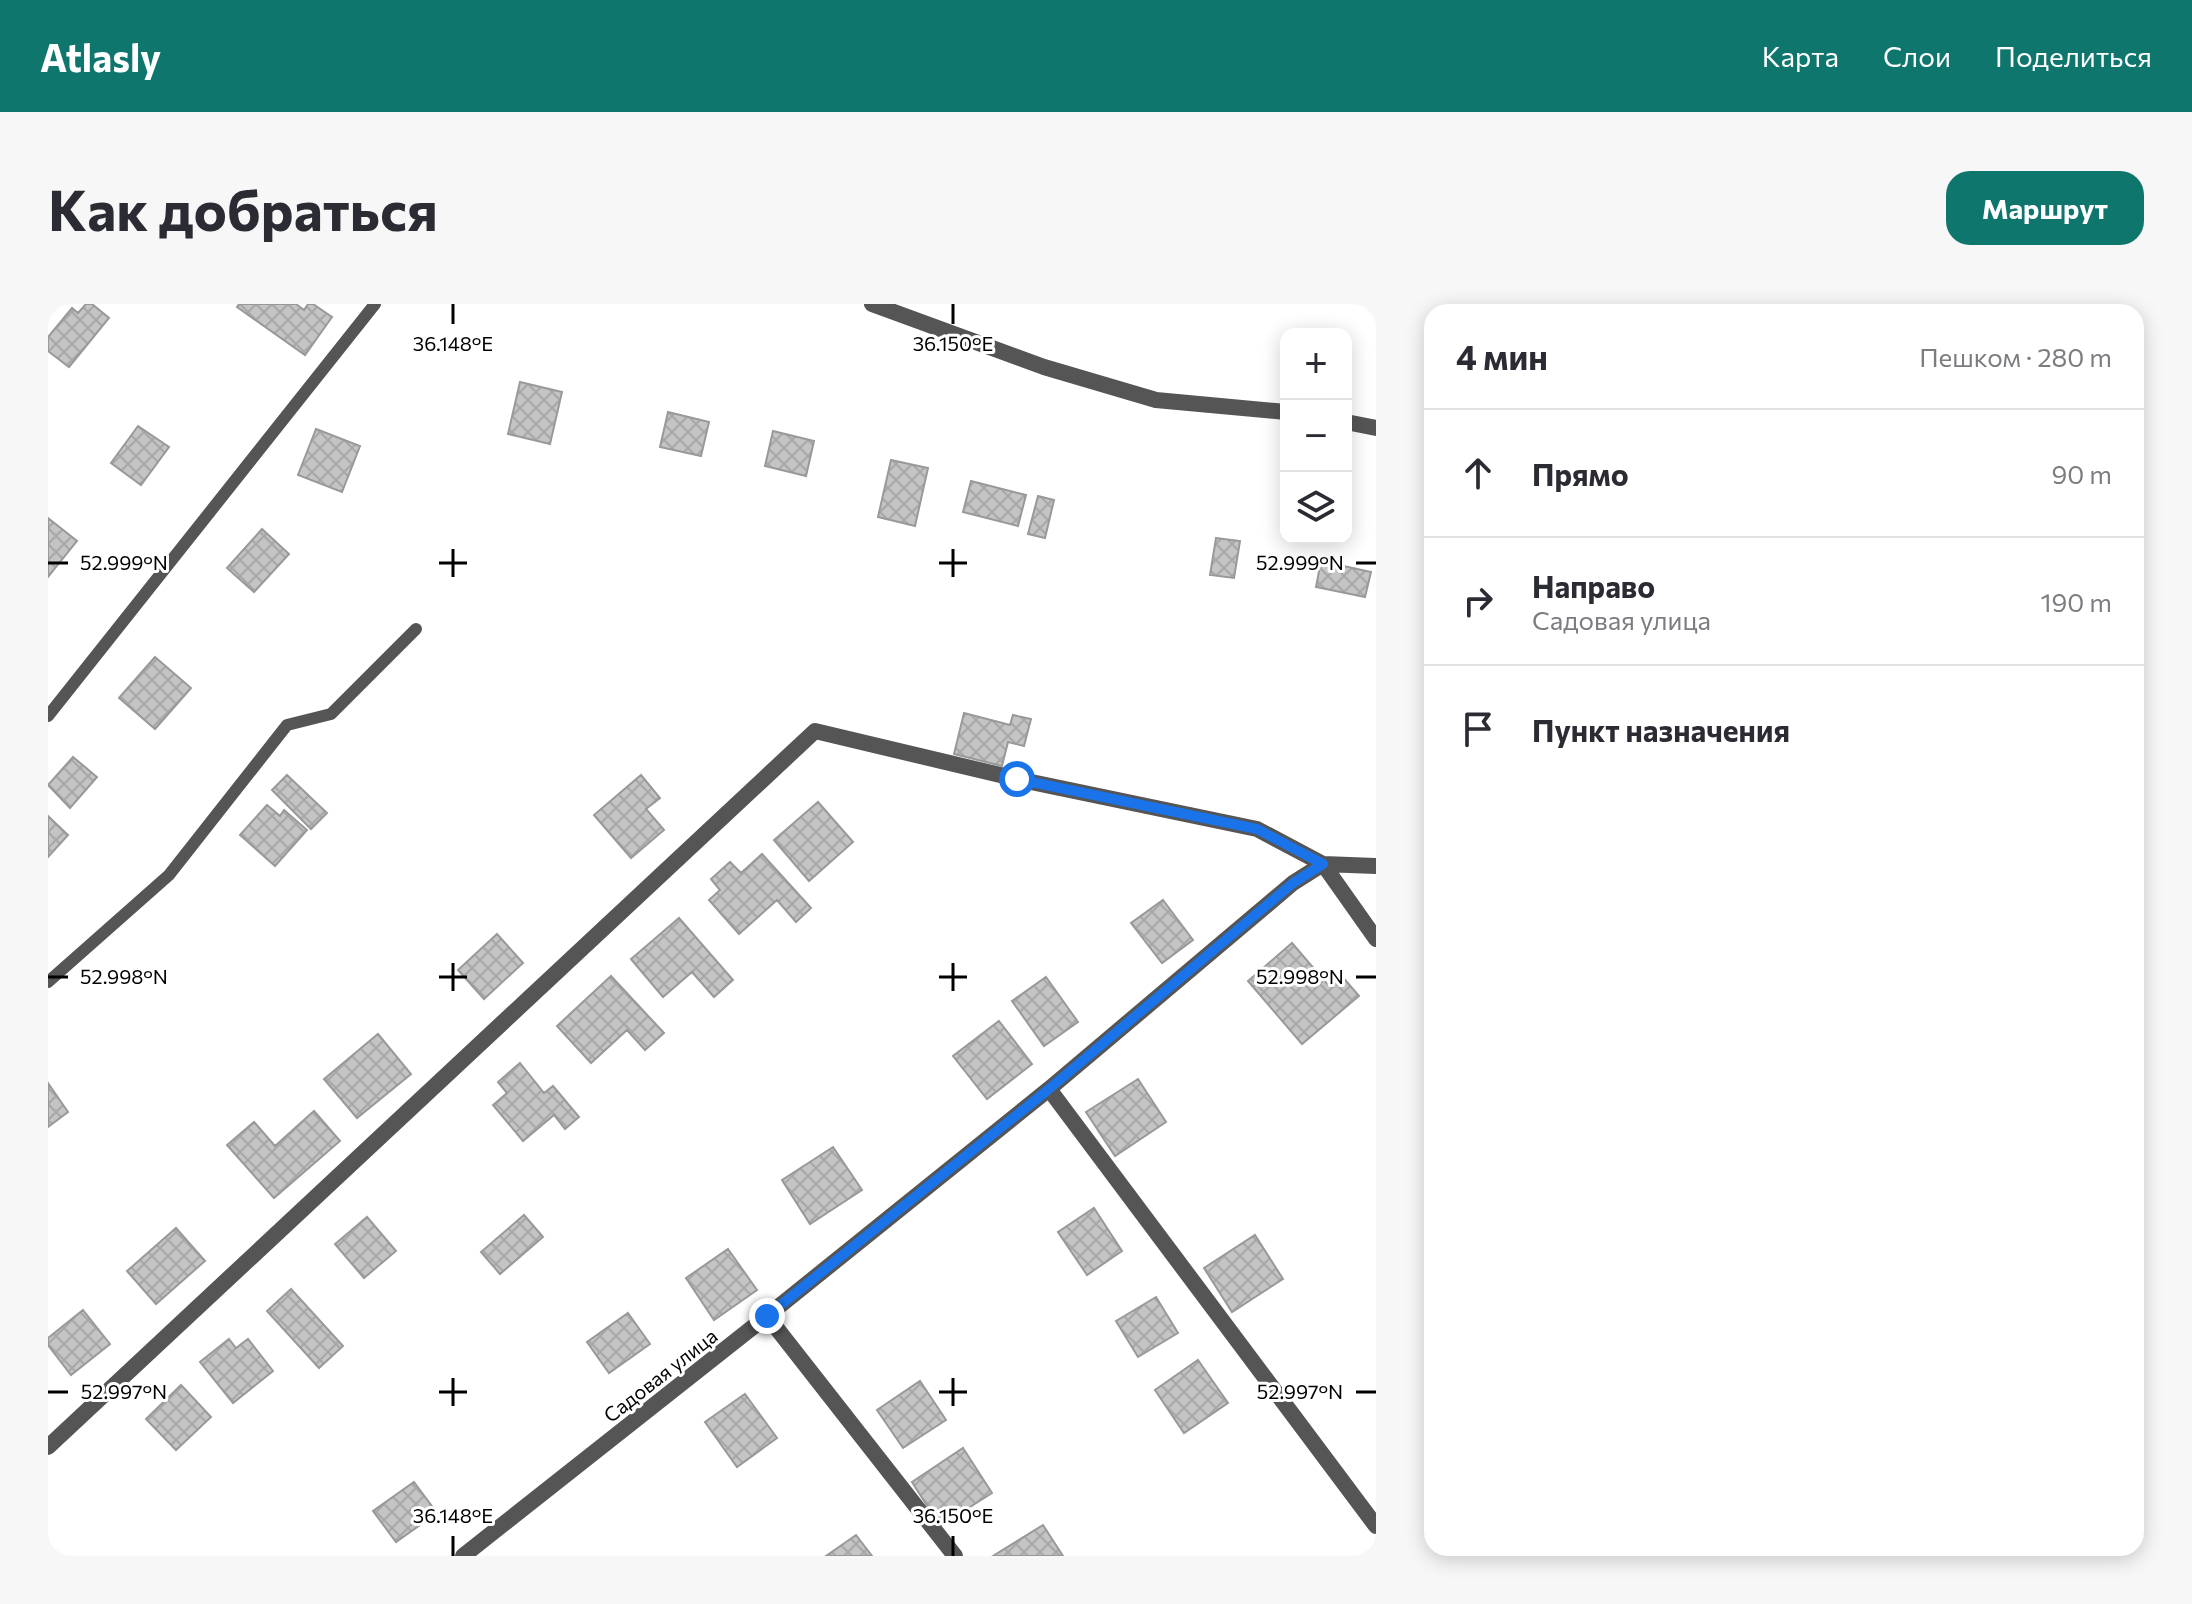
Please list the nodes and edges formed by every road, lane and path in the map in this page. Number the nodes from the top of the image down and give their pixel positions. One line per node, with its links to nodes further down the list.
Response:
1 (375, 304): 7 (lane)
2 (872, 304): 3 (street)
3 (1280, 411)
4 (1352, 423): 5 (street)
5 (1376, 428)
6 (416, 629): 11 (lane)
7 (48, 716)
8 (1323, 864): 9 (street); 10 (street); 12 (street, Садовая улица); 14 (street)
9 (1376, 866)
10 (1376, 939)
11 (48, 982)
12 (1049, 1089): 13 (street, Садовая улица); 15 (street)
13 (767, 1316): 16 (street, Садовая улица); 17 (street)
14 (48, 1447)
15 (1376, 1526)
16 (470, 1554)
17 (955, 1556)

